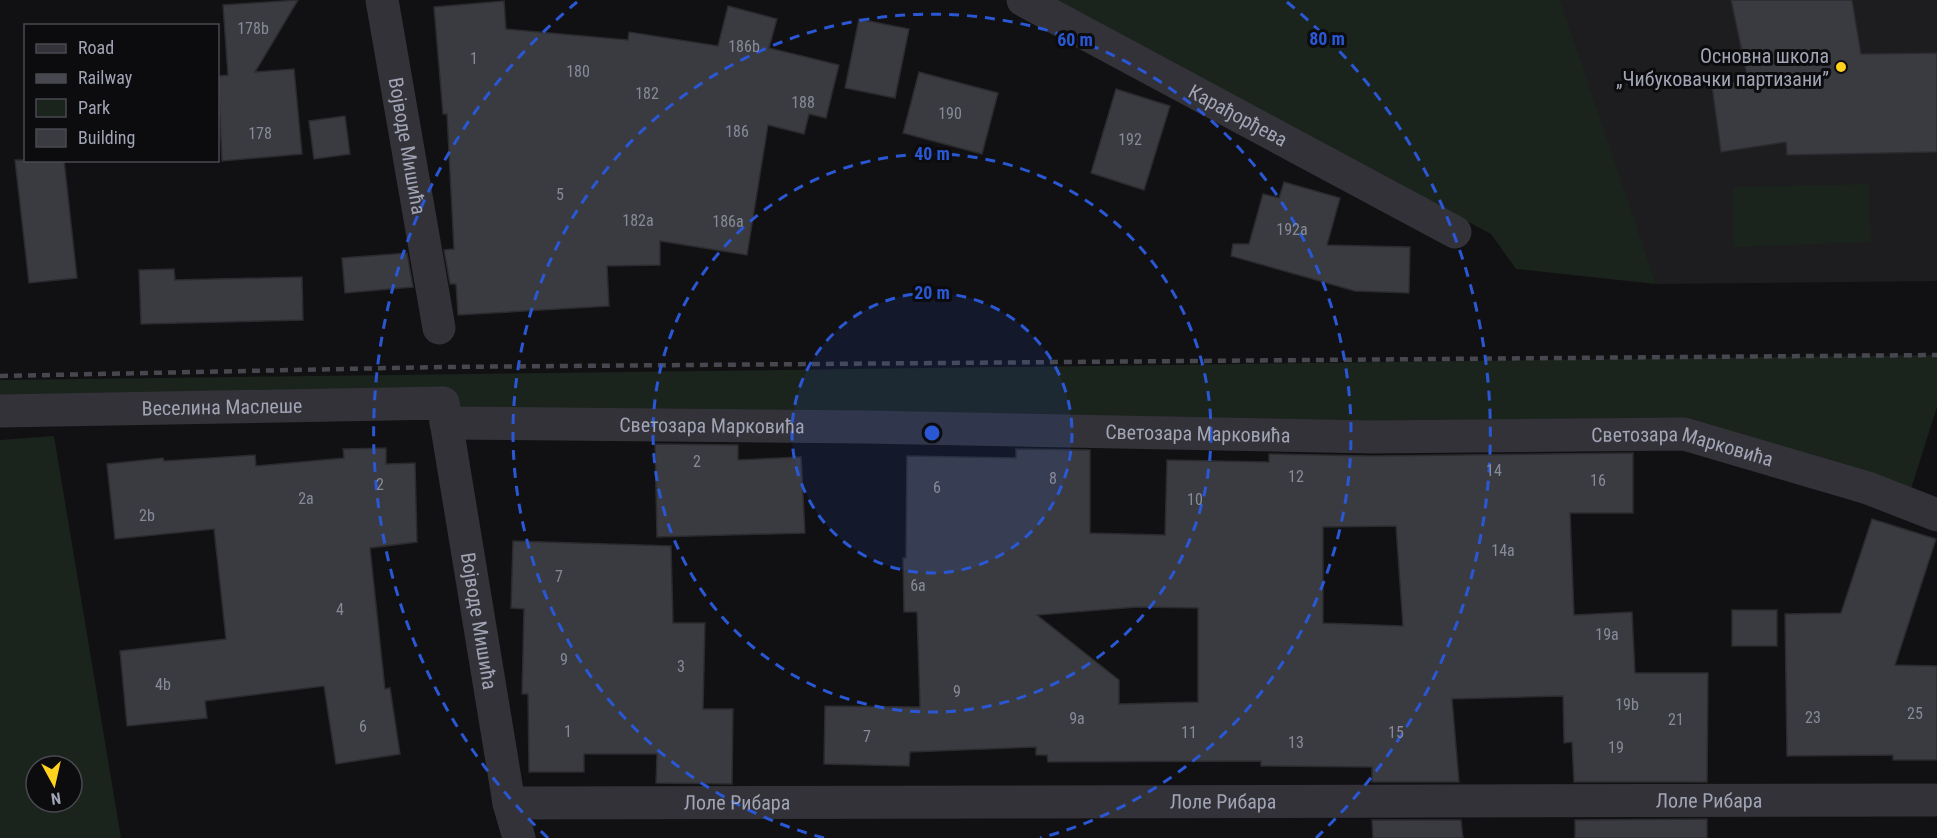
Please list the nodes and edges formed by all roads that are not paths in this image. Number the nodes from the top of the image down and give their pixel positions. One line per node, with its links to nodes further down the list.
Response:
1 (382, 0): 4 (street, Војводе Мишића)
2 (1023, 0): 3 (street, Карађорђева)
3 (1455, 232)
4 (439, 328)
5 (0, 411): 6 (street, Веселина Маслеше)
6 (445, 413): 7 (street, Светозара Марковића); 9 (street, Војводе Мишића)
7 (1937, 515)
8 (1937, 800): 9 (street, Лоле Рибара)
9 (509, 803): 10 (street, Војводе Мишића)
10 (519, 838)

